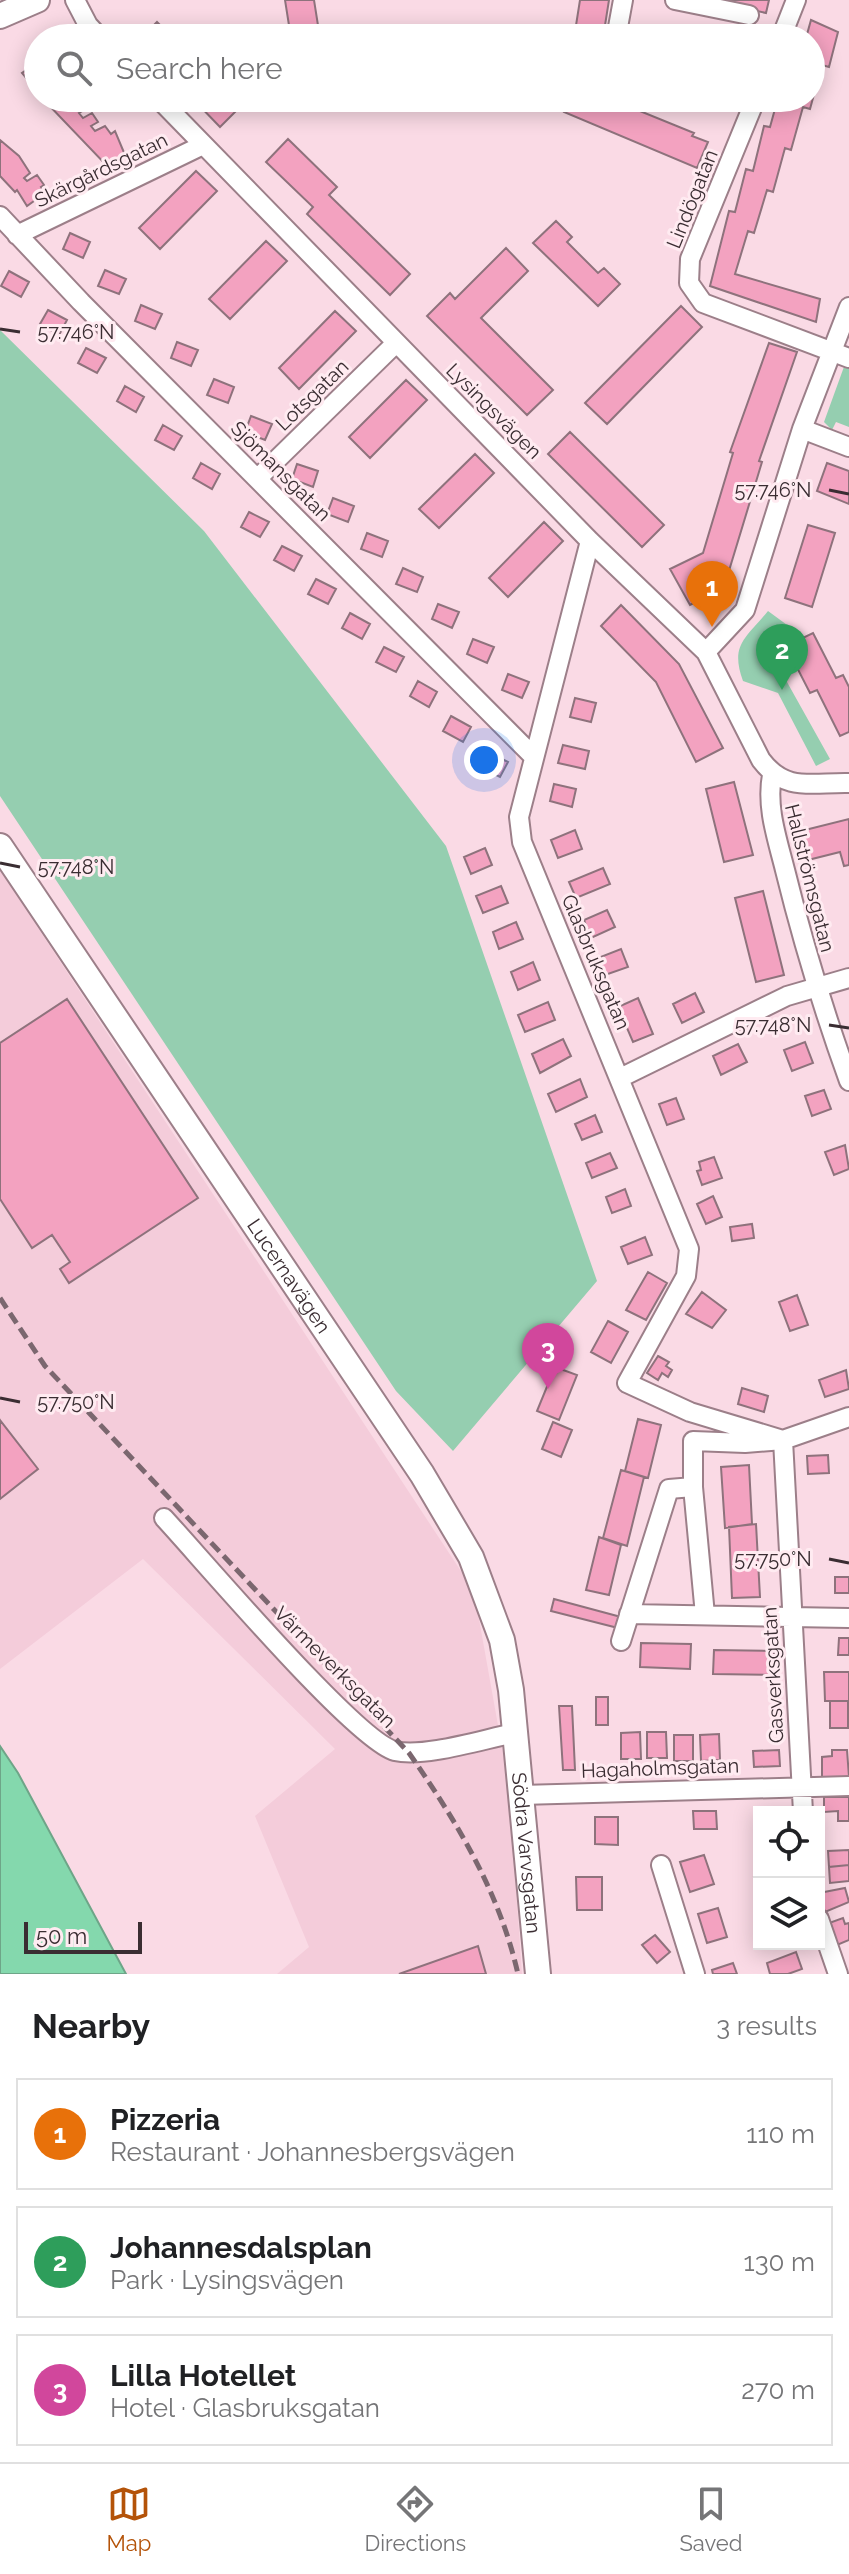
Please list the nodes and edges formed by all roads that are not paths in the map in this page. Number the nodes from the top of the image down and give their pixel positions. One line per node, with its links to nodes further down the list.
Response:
1 (37, 0): 7 (street)
2 (75, 0): 8 (street)
3 (623, 0): 9 (street)
4 (675, 0): 6 (street)
5 (796, 0): 10 (street)
6 (749, 15)
7 (0, 16)
8 (87, 24)
9 (619, 24)
10 (787, 24)
11 (171, 112): 13 (street, Lysingsvägen)
12 (750, 112): 18 (street, Lindögatan)
13 (203, 145): 15 (street, Skärgårdsgatan); 17 (street, Lysingsvägen)
14 (0, 216): 15 (street, Sjömansgatan)
15 (17, 235): 21 (street, Sjömansgatan)
16 (849, 307): 18 (street)
17 (396, 343): 21 (street, Lotsgatan); 22 (street, Lysingsvägen)
18 (840, 355): 19 (street)
19 (802, 429): 20 (street); 23 (street)
20 (849, 447)
21 (258, 478): 24 (street, Sjömansgatan)
22 (590, 541): 23 (street, Lysingsvägen); 24 (street, Glasbruksgatan)
23 (706, 652): 25 (street, Lysingsvägen)
24 (533, 756): 30 (street, Glasbruksgatan)
25 (772, 775): 26 (street); 29 (street, Hallströmsgatan)
26 (849, 783)
27 (0, 846): 41 (street, Lucernavägen)
28 (849, 978): 29 (street)
29 (814, 986): 30 (street); 31 (street, Hallströmsgatan)
30 (620, 1078): 33 (street, Glasbruksgatan)
31 (849, 1081)
32 (849, 1417): 33 (street)
33 (783, 1440): 34 (street); 38 (street, Gasverksgatan)
34 (693, 1487): 36 (street); 37 (street)
35 (164, 1518): 41 (street, Värmeverksgatan)
36 (629, 1614): 37 (street); 40 (street)
37 (705, 1615): 38 (street)
38 (792, 1617): 39 (street); 42 (street, Gasverksgatan)
39 (849, 1618)
40 (621, 1641)
41 (515, 1733): 44 (street, Södra Varvsgatan)
42 (801, 1786): 43 (street, Hagaholmsgatan); 44 (street, Hagaholmsgatan); 45 (street, Gasverksgatan)
43 (849, 1786)
44 (521, 1795): 48 (street, Södra Varvsgatan)
45 (803, 1806)
46 (661, 1865): 49 (street)
47 (825, 1936): 50 (street)
48 (538, 1974)
49 (695, 1974)
50 (838, 1974)

